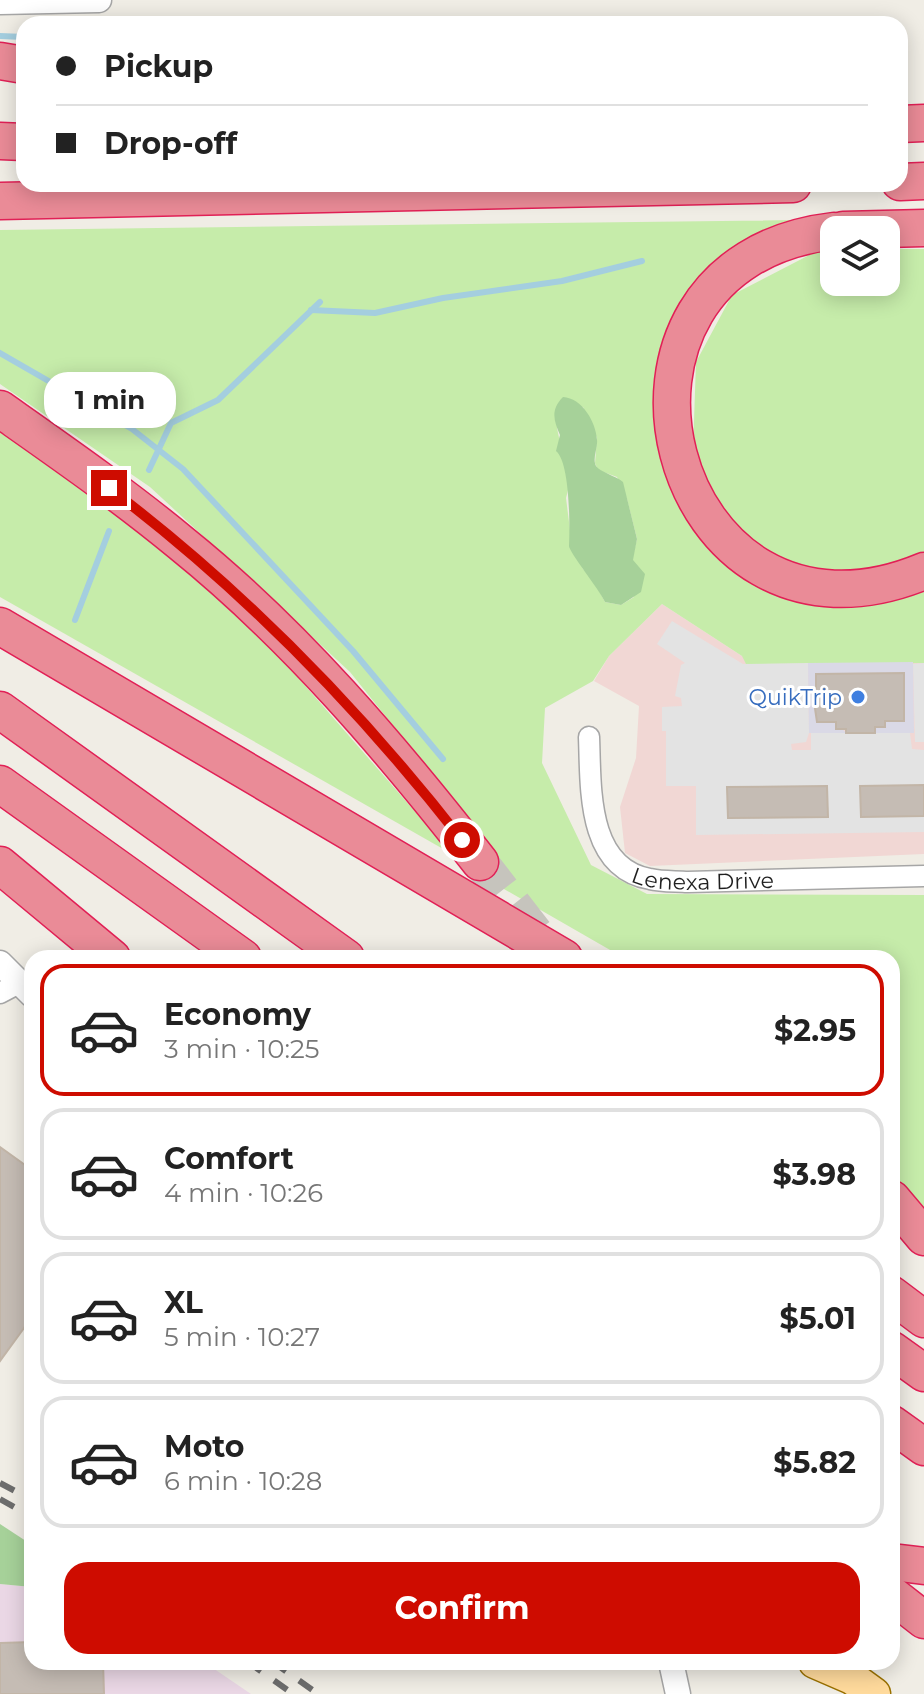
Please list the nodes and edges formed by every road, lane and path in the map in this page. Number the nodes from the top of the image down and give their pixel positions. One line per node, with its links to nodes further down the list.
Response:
1 (99, 0): 2 (street)
2 (0, 2)
3 (420, 192): 4 (highway)
4 (0, 201)
5 (924, 228): 6 (highway)
6 (900, 229)
7 (820, 234): 9 (highway)
8 (0, 409): 14 (highway)
9 (924, 571)
10 (0, 626): 20 (highway)
11 (0, 710): 19 (highway)
12 (589, 737): 16 (street, Lenexa Drive)
13 (0, 784): 18 (highway)
14 (480, 862)
15 (0, 865): 17 (highway)
16 (924, 876)
17 (102, 950)
18 (232, 950)
19 (335, 950)
20 (550, 950)
21 (0, 963): 22 (street)
22 (17, 990)
23 (900, 1208): 24 (highway)
24 (924, 1237)
25 (900, 1301): 26 (highway)
26 (924, 1319)
27 (900, 1356): 28 (highway)
28 (924, 1373)
29 (900, 1430): 30 (highway)
30 (924, 1447)
31 (900, 1563): 32 (highway)
32 (924, 1566)
33 (900, 1601): 34 (highway)
34 (924, 1620)
35 (673, 1670): 37 (street)
36 (834, 1670): 38 (main road)
37 (678, 1694)
38 (874, 1694)

